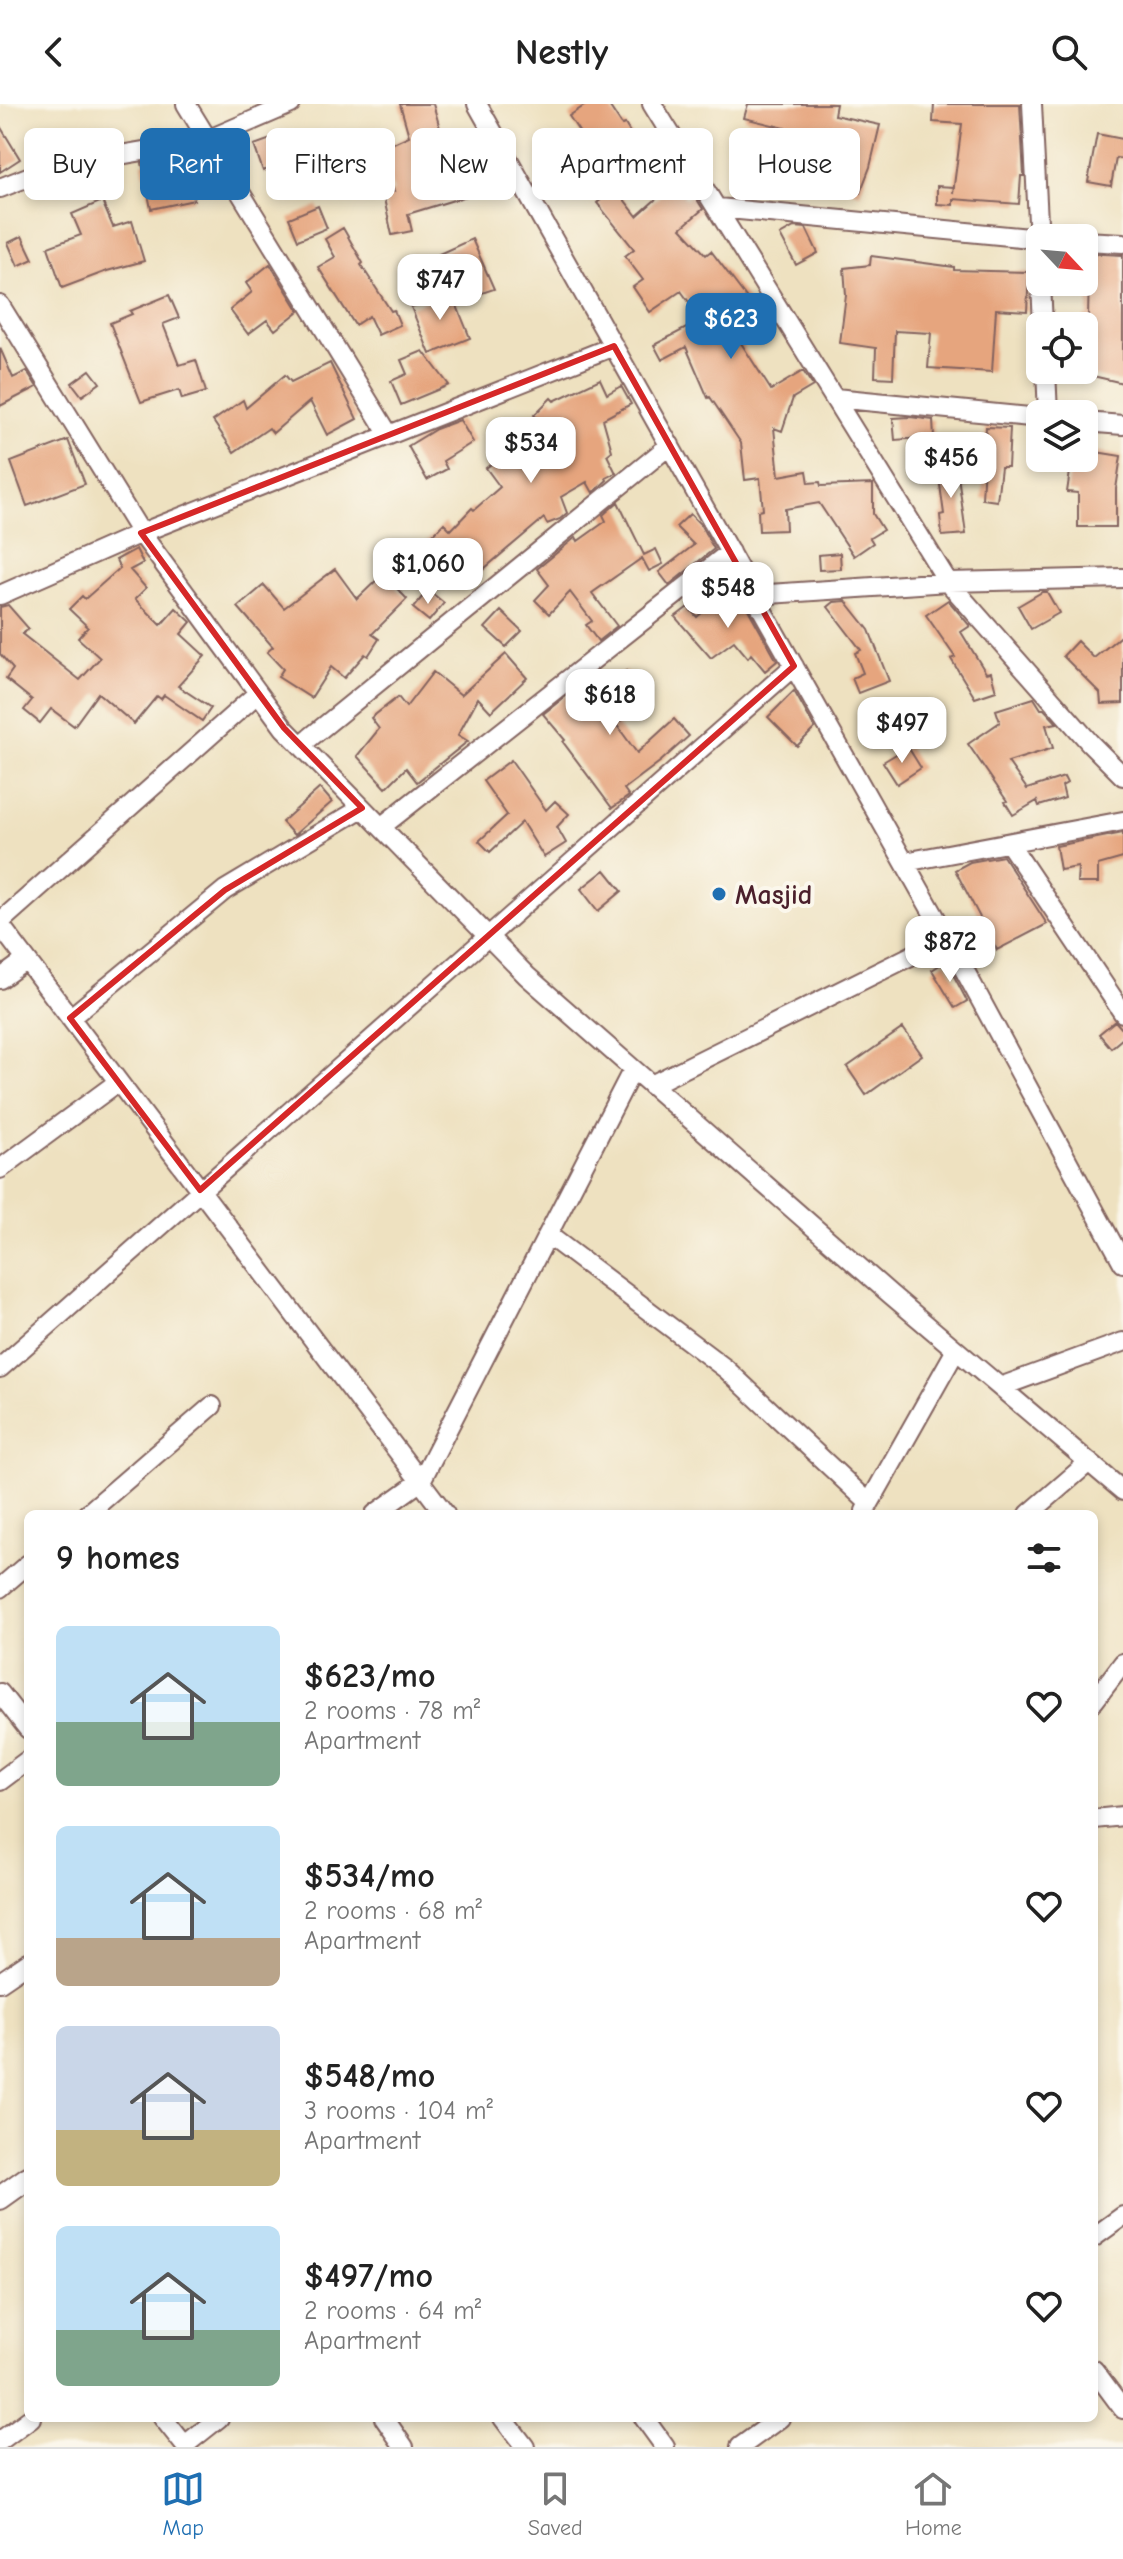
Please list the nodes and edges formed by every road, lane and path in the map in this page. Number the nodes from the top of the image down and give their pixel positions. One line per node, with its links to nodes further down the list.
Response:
1 (186, 104): 6 (street)
2 (291, 104): 7 (street)
3 (477, 104): 17 (street)
4 (652, 104): 11 (street)
5 (1032, 104): 12 (street)
6 (200, 128)
7 (235, 128)
8 (140, 152): 9 (street)
9 (0, 188)
10 (244, 200): 22 (street)
11 (718, 208): 13 (street); 18 (street)
12 (1038, 224)
13 (1026, 238)
14 (1098, 242): 15 (street)
15 (1123, 243)
16 (0, 305): 24 (street)
17 (614, 346): 22 (street); 23 (street)
18 (835, 398): 19 (street); 27 (street)
19 (1026, 417)
20 (1098, 423): 21 (street)
21 (1123, 425)
22 (389, 435): 24 (street)
23 (670, 445): 25 (street); 32 (street)
24 (141, 533): 28 (street); 31 (street)
25 (730, 552): 29 (street); 36 (street)
26 (1123, 578): 27 (street)
27 (948, 582): 29 (street); 33 (street)
28 (0, 595)
29 (754, 595): 30 (street)
30 (794, 666): 38 (street); 40 (street)
31 (258, 693): 32 (street); 39 (street)
32 (301, 745): 34 (street)
33 (1123, 776)
34 (362, 808): 36 (street); 45 (street)
35 (1123, 821): 37 (street)
36 (381, 827): 40 (street)
37 (1009, 843): 38 (street); 44 (street)
38 (905, 862): 41 (street)
39 (0, 924): 42 (street)
40 (489, 937): 46 (street); 50 (street)
41 (947, 938): 48 (street); 52 (street)
42 (26, 960): 43 (street); 45 (street)
43 (0, 979)
44 (1123, 1013)
45 (70, 1018): 47 (street)
46 (633, 1069): 48 (street); 51 (street)
47 (118, 1082): 49 (street); 50 (street)
48 (651, 1085): 54 (street)
49 (0, 1169)
50 (200, 1190): 55 (street); 59 (street)
51 (548, 1235): 59 (street); 61 (street)
52 (1123, 1263)
53 (1123, 1342): 56 (street)
54 (956, 1350): 56 (street); 61 (street)
55 (0, 1368)
56 (1000, 1387): 58 (street)
57 (212, 1406): 62 (street)
58 (1089, 1462): 60 (street); 65 (street)
59 (421, 1481): 63 (street); 64 (street)
60 (1123, 1491)
61 (866, 1508)
62 (92, 1510)
63 (381, 1510)
64 (442, 1510)
65 (1034, 1510)
66 (24, 1567): 67 (street)
67 (0, 1588)
68 (1123, 1663): 70 (street)
69 (0, 1693): 71 (street)
70 (1098, 1696)
71 (24, 1724)
72 (24, 1763): 73 (street)
73 (0, 1781)
74 (1123, 1816): 75 (street)
75 (1098, 1819)
76 (24, 1966): 77 (street)
77 (0, 1982)
78 (24, 2181): 79 (street)
79 (0, 2198)
80 (1123, 2216): 81 (street)
81 (1098, 2234)
82 (1098, 2375): 83 (street)
83 (1123, 2409)
84 (26, 2422): 91 (street)
85 (166, 2422): 92 (street)
86 (214, 2422): 92 (street)
87 (387, 2422): 93 (street)
88 (506, 2422): 94 (street)
89 (647, 2422): 95 (street)
90 (774, 2422): 96 (street)
91 (0, 2441)
92 (186, 2446)
93 (404, 2447)
94 (525, 2447)
95 (665, 2447)
96 (740, 2447)

